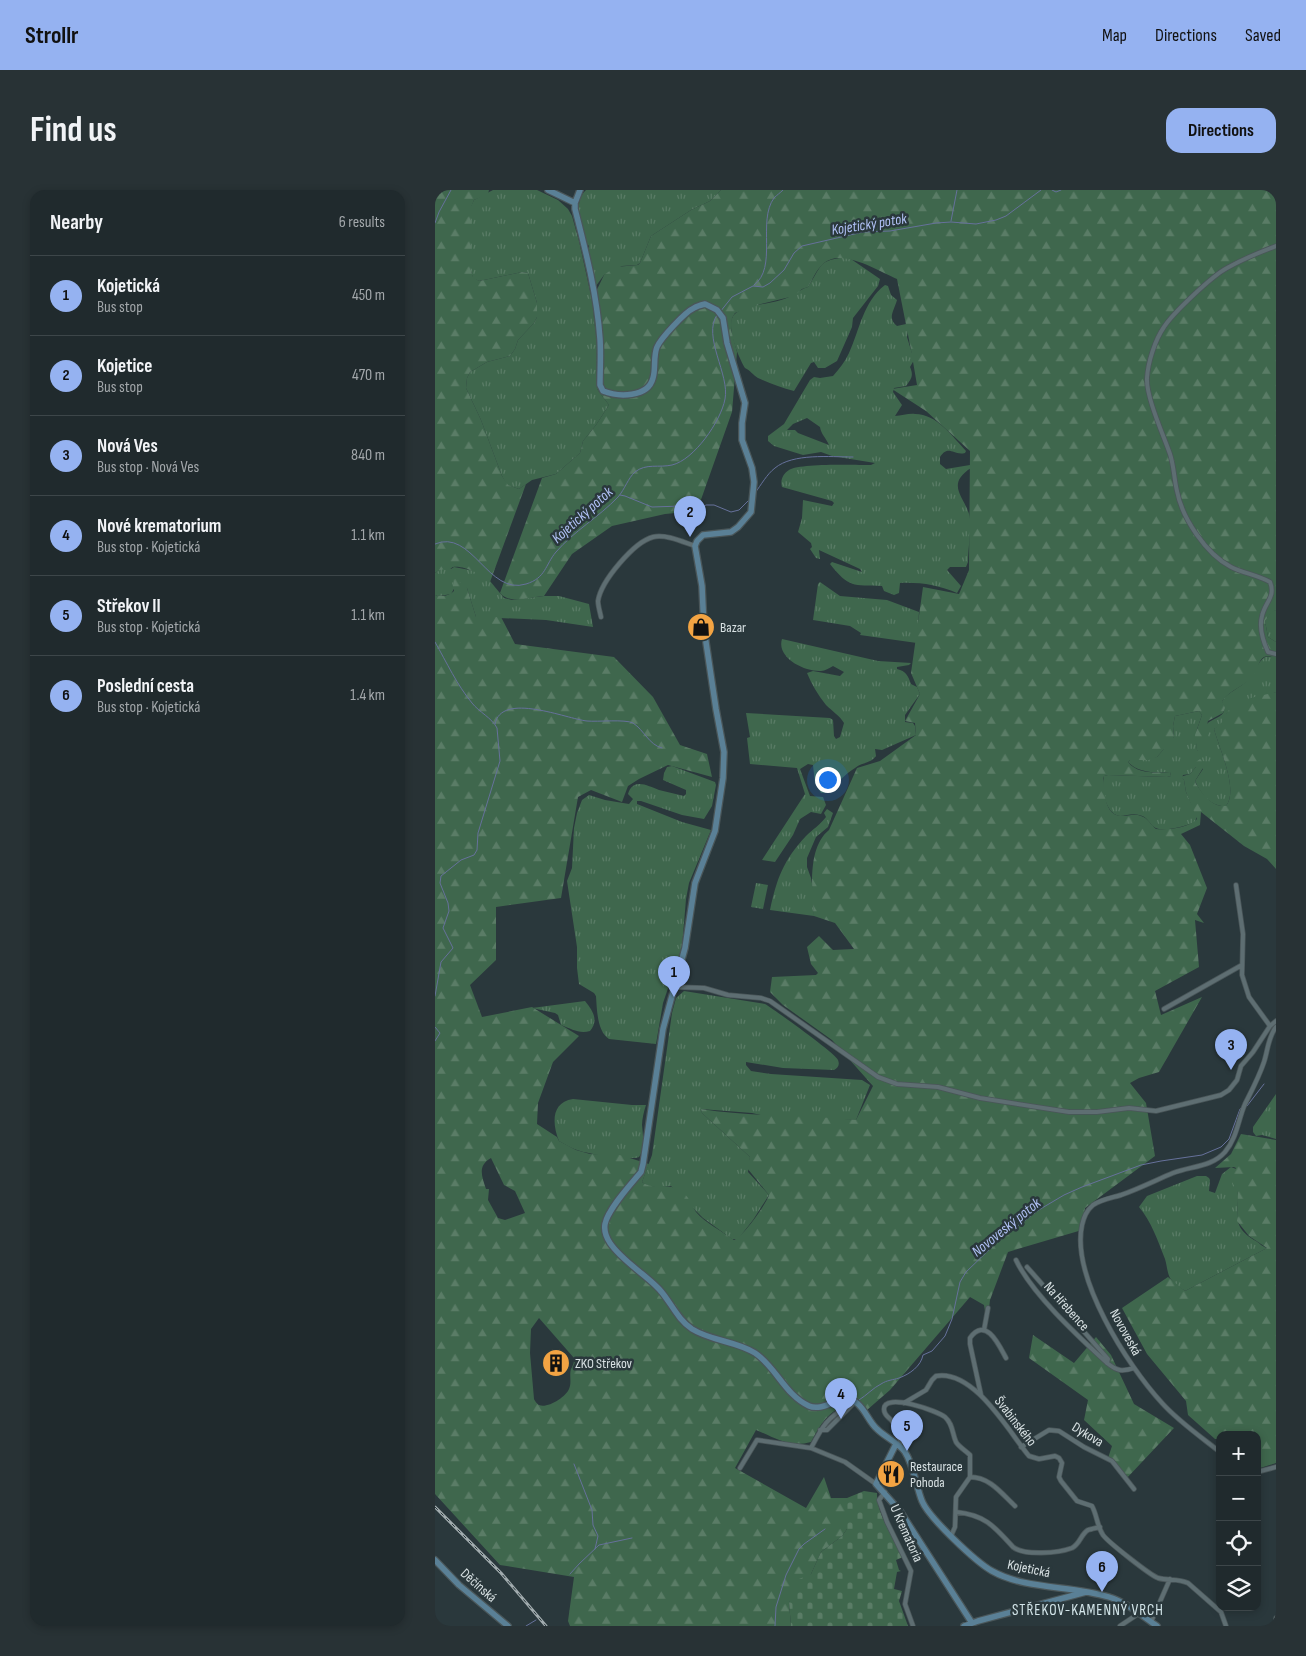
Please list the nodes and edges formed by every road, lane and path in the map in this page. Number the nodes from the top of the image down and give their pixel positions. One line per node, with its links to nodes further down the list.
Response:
1 (548, 190): 3 (street)
2 (580, 190): 3 (street)
3 (575, 203): 5 (street)
4 (1276, 246): 7 (street)
5 (695, 546): 6 (street); 10 (street)
6 (601, 617)
7 (1276, 654)
8 (1236, 885): 9 (street)
9 (1242, 965): 11 (street); 13 (street)
10 (675, 987): 13 (street); 23 (street)
11 (1164, 1009)
12 (1276, 1022): 13 (street)
13 (1270, 1026)
14 (1276, 1027): 21 (street, Novoveská)
15 (1016, 1260): 20 (street, Na Hřebence)
16 (1027, 1267): 20 (street, Na Hřebence)
17 (988, 1308): 18 (street)
18 (984, 1330): 19 (street); 22 (street)
19 (1006, 1358)
20 (1107, 1363): 21 (street, Na Hřebence)
21 (1134, 1368): 30 (street, Novoveská)
22 (981, 1395): 24 (street, Švabinského); 28 (street, Švabinského)
23 (856, 1401): 25 (street); 27 (street, Kojetická)
24 (904, 1403): 27 (street, Švabinského); 34 (street)
25 (849, 1406): 26 (street); 26 (street)
26 (820, 1430): 29 (street)
27 (898, 1445): 35 (street); 41 (street, Kojetická)
28 (1021, 1446): 36 (street, Dykova); 40 (street, Švabinského)
29 (811, 1448): 32 (street, U Krematoria); 35 (street, U Krematoria)
30 (1216, 1449)
31 (1276, 1467): 33 (street)
32 (740, 1468)
33 (1261, 1471)
34 (970, 1477): 38 (street); 39 (street)
35 (876, 1484): 37 (street, U Krematoria)
36 (1134, 1489)
37 (885, 1492): 48 (street); 50 (street, U Krematoria)
38 (1015, 1506)
39 (956, 1512): 40 (street); 41 (street)
40 (1099, 1527): 43 (street, Švabinského)
41 (951, 1536): 44 (street, Kojetická)
42 (435, 1560): 49 (street, Děčínská)
43 (1170, 1579): 47 (street); 54 (street, Švabinského)
44 (1088, 1592): 45 (street, Kojetická); 48 (street)
45 (1138, 1614): 47 (street, Kojetická); 52 (street)
46 (1276, 1618): 55 (street)
47 (1151, 1622): 53 (street, Kojetická)
48 (972, 1623): 51 (street)
49 (508, 1626)
50 (913, 1626)
51 (964, 1626)
52 (1121, 1626)
53 (1157, 1626)
54 (1226, 1626)
55 (1275, 1626)

